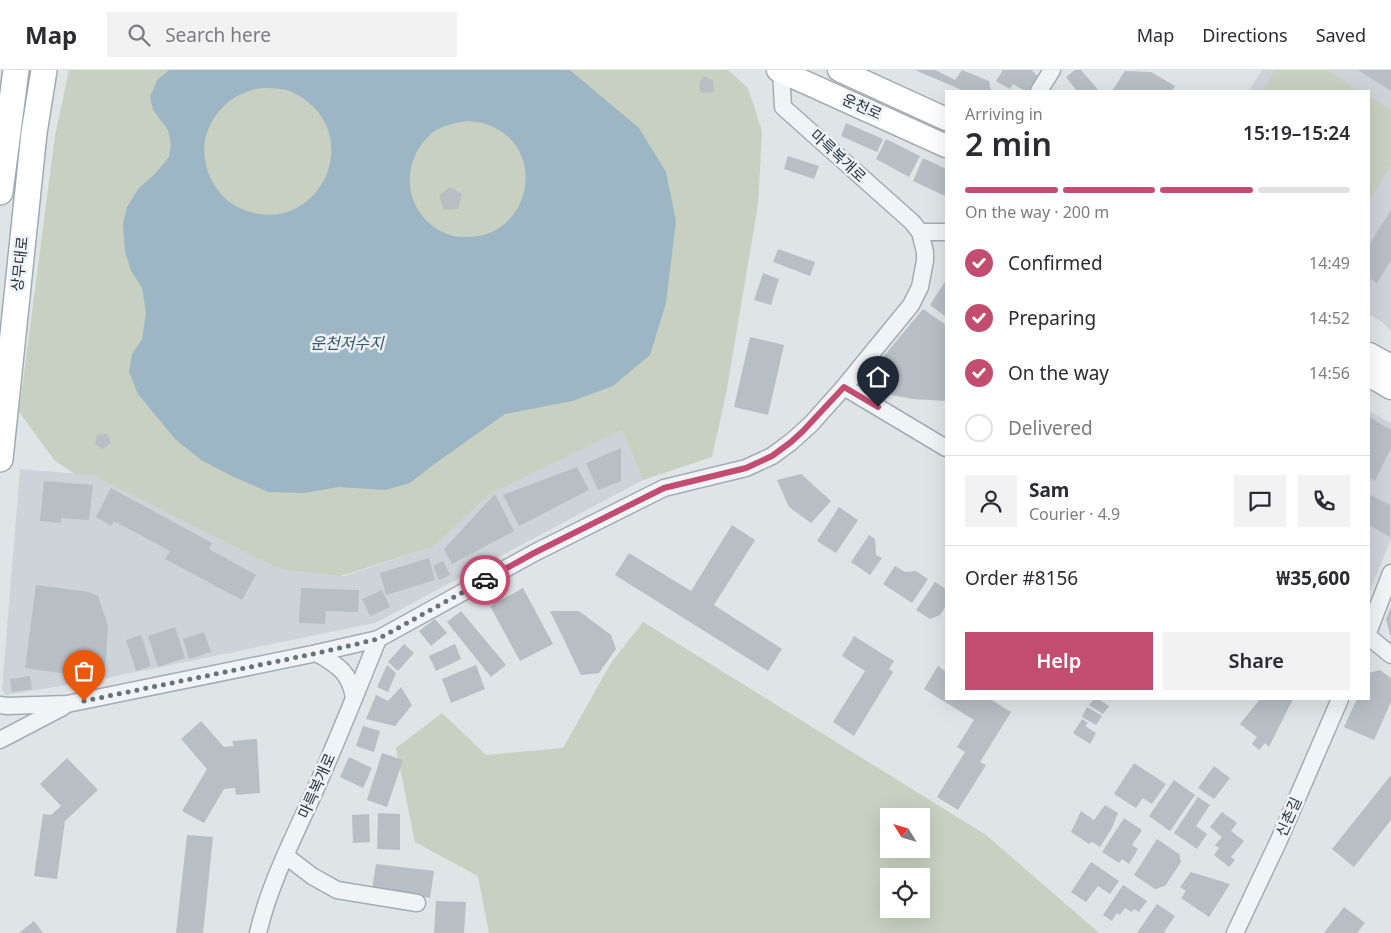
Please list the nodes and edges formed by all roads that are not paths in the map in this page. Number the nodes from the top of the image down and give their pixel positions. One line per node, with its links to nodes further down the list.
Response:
1 (16, 70): 9 (main road)
2 (44, 70): 18 (main road, 상무대로)
3 (780, 70): 8 (street, 운천로); 10 (street, 마륵복개로)
4 (1049, 71): 6 (street)
5 (849, 73): 7 (street, 운천로)
6 (1040, 90)
7 (945, 119)
8 (945, 146)
9 (0, 192)
10 (920, 232): 11 (street); 15 (street, 마륵복개로)
11 (945, 232)
12 (1370, 355): 13 (street)
13 (1391, 366)
14 (1370, 377): 16 (street)
15 (844, 387): 17 (street); 22 (street, 마륵복개로)
16 (1391, 388)
17 (945, 447)
18 (0, 459)
19 (1391, 573): 20 (street)
20 (1370, 627)
21 (1370, 638): 24 (street)
22 (378, 639): 23 (street, 마륵복개로); 25 (street, 마륵복개로)
23 (318, 653): 25 (street); 27 (street, 마륵복개로)
24 (1391, 656)
25 (354, 698): 30 (street, 마륵복개로)
26 (1340, 700): 33 (street, 신촌길)
27 (67, 704): 28 (street, 마륵복개로); 29 (street, 마륵복개로)
28 (0, 705)
29 (0, 740)
30 (286, 856): 31 (street); 32 (street, 마륵복개로)
31 (417, 903)
32 (258, 933)
33 (1235, 933)

